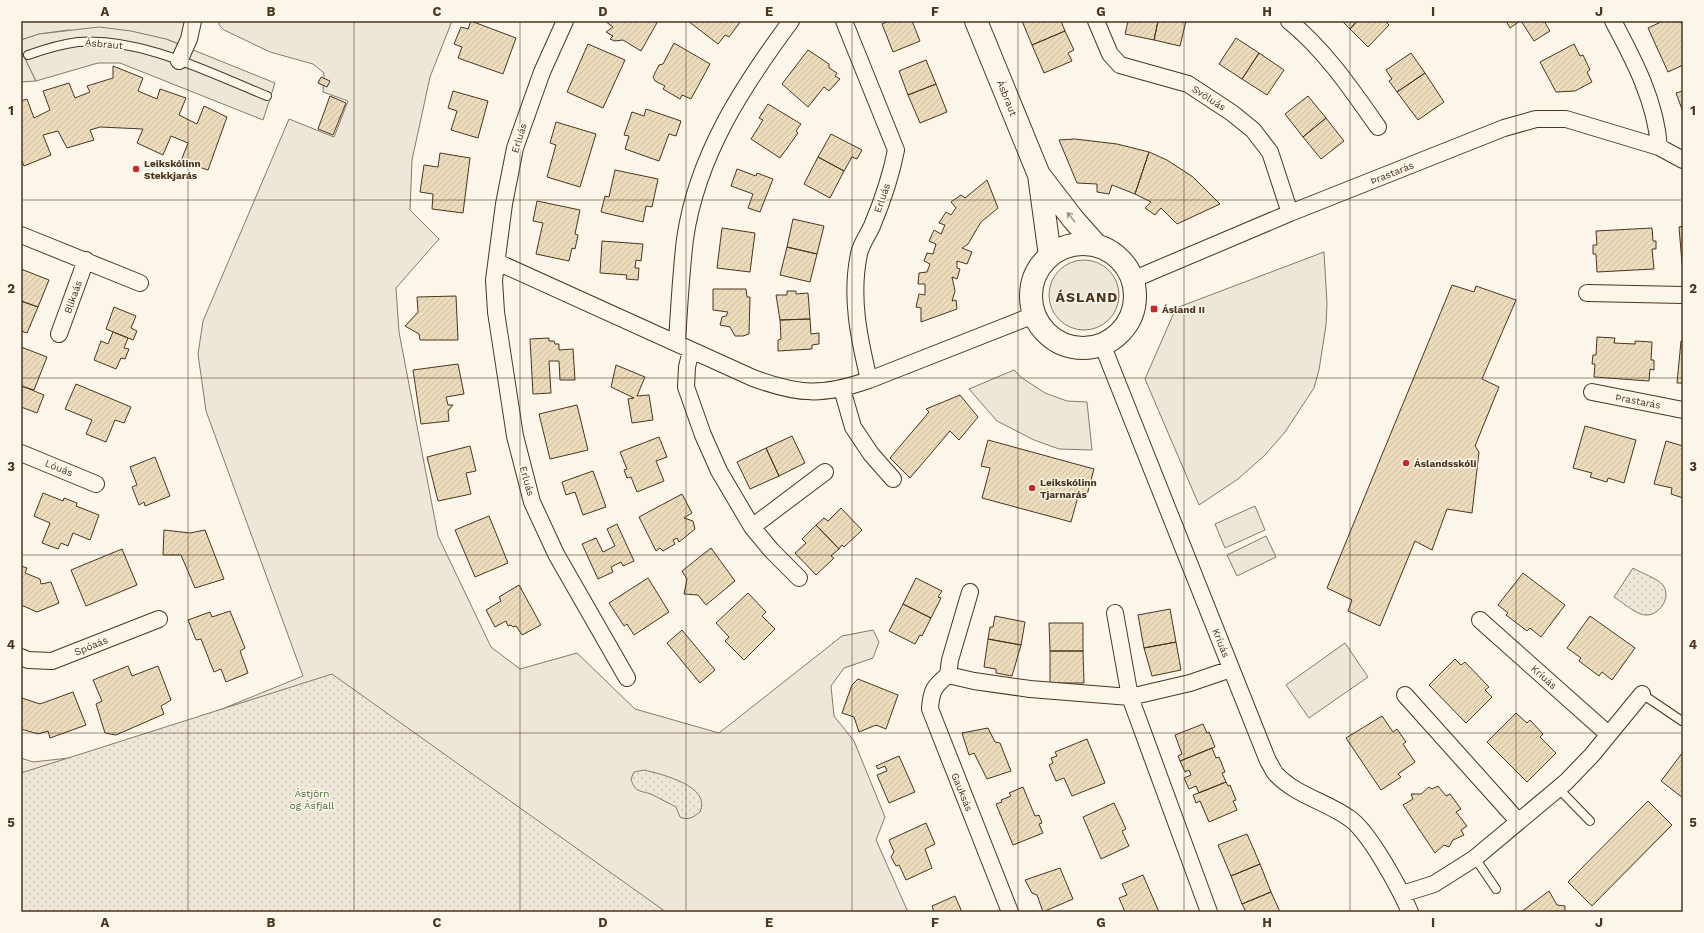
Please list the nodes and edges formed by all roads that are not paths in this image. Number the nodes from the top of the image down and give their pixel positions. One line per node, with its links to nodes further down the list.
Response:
1 (193, 21): 10 (street)
2 (565, 21): 21 (street, Erluás)
3 (790, 21): 29 (street)
4 (844, 21): 30 (street, Erluás)
5 (976, 21): 15 (street, Ásbraut)
6 (1096, 21): 16 (street, Svöluás)
7 (1289, 21): 12 (street)
8 (1614, 21): 13 (street)
9 (28, 54): 10 (lane, Ásbraut)
10 (179, 61): 11 (lane, Ásbraut)
11 (267, 96)
12 (1378, 127)
13 (1659, 147): 14 (street, Þrastarás); 16 (street, Þrastarás)
14 (1683, 160)
15 (1039, 175): 18 (street, Ásbraut, one-way to 15); 19 (street, Ásbraut)
16 (1290, 213): 22 (street, Þrastarás)
17 (21, 236): 20 (street)
18 (1097, 246): 19 (street); 22 (street)
19 (1050, 256): 26 (street)
20 (86, 260): 23 (street); 27 (street, Blikaás)
21 (497, 262): 29 (street); 47 (street, Erluás)
22 (1132, 280): 28 (street)
23 (140, 282)
24 (1587, 293): 25 (street)
25 (1683, 295)
26 (1034, 315): 28 (street); 30 (street)
27 (59, 334)
28 (1102, 344): 45 (street, Kríuás)
29 (684, 346): 31 (street); 38 (street)
30 (869, 380): 31 (street)
31 (842, 389): 36 (street)
32 (1592, 392): 33 (street, Þrastarás)
33 (1683, 410)
34 (21, 453): 37 (street, Lóuás)
35 (825, 472): 38 (street)
36 (893, 479)
37 (96, 484)
38 (752, 527): 39 (street)
39 (799, 578)
40 (970, 592): 46 (street)
41 (1115, 613): 50 (street)
42 (159, 619): 44 (street, Spóaás)
43 (1480, 620): 52 (street, Kríuás)
44 (21, 657)
45 (1231, 669): 50 (street); 58 (street, Kríuás)
46 (948, 675): 50 (street); 59 (street, Gauksás)
47 (627, 678)
48 (1642, 694): 51 (lane); 52 (street)
49 (1405, 695): 54 (street)
50 (1130, 698): 60 (street)
51 (1682, 720)
52 (1608, 734): 53 (street)
53 (1558, 788): 54 (street); 55 (lane)
54 (1518, 821): 56 (street)
55 (1590, 821)
56 (1475, 858): 57 (lane); 58 (street)
57 (1496, 889)
58 (1402, 894): 61 (street, Kríuás)
59 (1010, 912)
60 (1209, 912)
61 (1410, 912)

